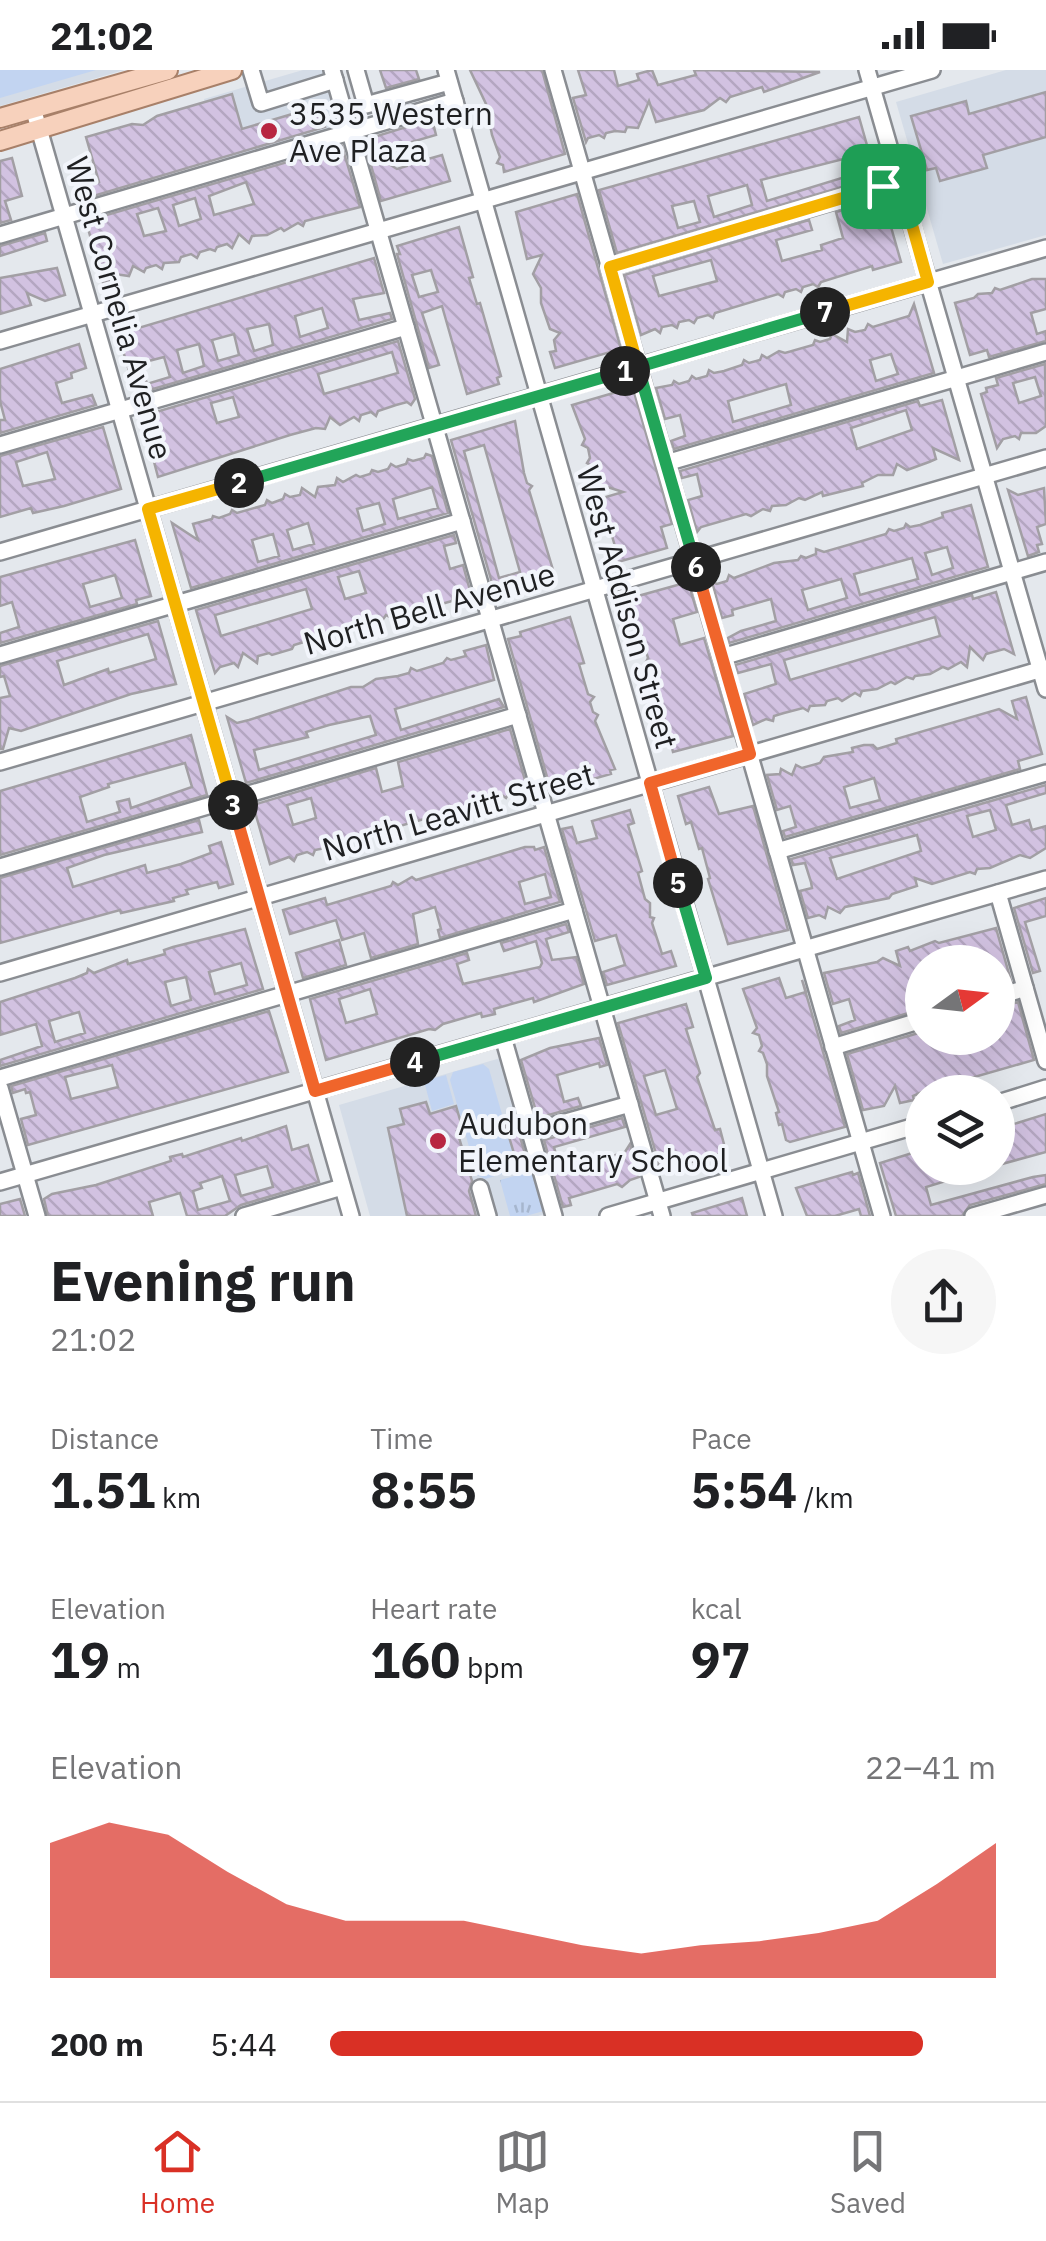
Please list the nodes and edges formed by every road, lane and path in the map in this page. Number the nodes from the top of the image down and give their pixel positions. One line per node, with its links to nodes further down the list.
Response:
1 (168, 70): 12 (main road)
2 (232, 70): 14 (main road)
3 (251, 70): 8 (street)
4 (356, 70): 9 (street)
5 (867, 70): 10 (street)
6 (932, 70): 10 (street)
7 (557, 71): 17 (street)
8 (334, 75): 15 (street)
9 (447, 76): 11 (street, West Addison Street)
10 (872, 88): 17 (street); 18 (street)
11 (455, 101): 15 (street); 19 (street, West Addison Street)
12 (33, 108): 13 (main road); 14 (street, West Cornelia Avenue)
13 (0, 118)
14 (40, 130): 16 (main road); 20 (street, West Cornelia Avenue)
15 (350, 132): 20 (street); 21 (street)
16 (0, 142)
17 (582, 172): 19 (street); 24 (street)
18 (900, 182): 24 (street); 25 (street)
19 (483, 200): 21 (street); 32 (street, West Addison Street)
20 (65, 216): 22 (street); 26 (street, West Cornelia Avenue)
21 (379, 231): 26 (street); 27 (street)
22 (0, 235)
23 (1046, 248): 25 (street)
24 (610, 267): 30 (street)
25 (928, 282): 30 (street); 31 (street)
26 (93, 314): 28 (street); 33 (street, West Cornelia Avenue)
27 (406, 327): 33 (street); 34 (street)
28 (0, 341)
29 (1046, 352): 31 (street)
30 (638, 367): 32 (street); 37 (street)
31 (956, 378): 37 (street); 38 (street)
32 (539, 396): 34 (street); 45 (street, West Addison Street)
33 (120, 410): 35 (street); 39 (street, West Cornelia Avenue)
34 (435, 426): 39 (street); 40 (street)
35 (0, 445)
36 (1046, 458): 38 (street, North Bell Avenue)
37 (666, 463): 42 (street)
38 (984, 476): 42 (street, North Bell Avenue); 44 (street)
39 (148, 509): 41 (street); 46 (street, West Cornelia Avenue)
40 (462, 521): 46 (street); 47 (street)
41 (0, 552)
42 (694, 560): 45 (street, North Bell Avenue); 49 (street)
43 (1046, 562): 44 (street)
44 (1012, 572): 49 (street); 50 (street)
45 (594, 589): 47 (street, North Bell Avenue); 57 (street, West Addison Street)
46 (176, 604): 48 (street); 52 (street, West Cornelia Avenue)
47 (490, 619): 52 (street, North Bell Avenue); 53 (street)
48 (0, 655)
49 (722, 658): 54 (street)
50 (1043, 669): 51 (street); 54 (street, North Leavitt Street)
51 (1046, 689)
52 (204, 702): 55 (street, North Bell Avenue); 58 (street, West Cornelia Avenue)
53 (518, 715): 58 (street); 59 (street)
54 (750, 754): 57 (street, North Leavitt Street); 60 (street)
55 (0, 762)
56 (1046, 773): 60 (street)
57 (650, 783): 59 (street, North Leavitt Street); 68 (street, West Addison Street)
58 (232, 800): 61 (street); 64 (street, West Cornelia Avenue)
59 (546, 814): 64 (street, North Leavitt Street); 65 (street)
60 (778, 850): 66 (street)
61 (0, 866)
62 (1046, 879): 63 (street)
63 (998, 893): 66 (street); 69 (street)
64 (260, 897): 67 (street, North Leavitt Street); 71 (street, West Cornelia Avenue)
65 (574, 910): 71 (street); 72 (street)
66 (806, 949): 68 (street); 75 (street)
67 (0, 973)
68 (706, 978): 72 (street); 86 (street, West Addison Street)
69 (1025, 988): 70 (street); 76 (street)
70 (1015, 991)
71 (287, 994): 77 (street); 80 (street, West Cornelia Avenue)
72 (602, 1008): 74 (street); 82 (street)
73 (905, 1025): 75 (street)
74 (502, 1037): 80 (street); 84 (street)
75 (834, 1047): 85 (street)
76 (1046, 1061)
77 (0, 1078)
78 (0, 1088): 87 (street)
79 (1046, 1088): 81 (street)
80 (315, 1091): 87 (street); 89 (street, West Cornelia Avenue)
81 (1015, 1097)
82 (630, 1104): 84 (street); 92 (street)
83 (905, 1129): 85 (street)
84 (530, 1132): 97 (street)
85 (861, 1142): 86 (street); 100 (street)
86 (761, 1172): 92 (street); 99 (street, West Addison Street)
87 (25, 1175): 88 (street); 93 (street)
88 (0, 1182)
89 (342, 1187): 94 (street); 95 (street, West Cornelia Avenue)
90 (480, 1188): 96 (street)
91 (1046, 1195): 101 (street)
92 (660, 1209): 98 (street)
93 (37, 1216)
94 (244, 1216)
95 (351, 1216)
96 (488, 1216)
97 (554, 1216)
98 (608, 1216)
99 (774, 1216)
100 (882, 1216)
101 (973, 1216)

